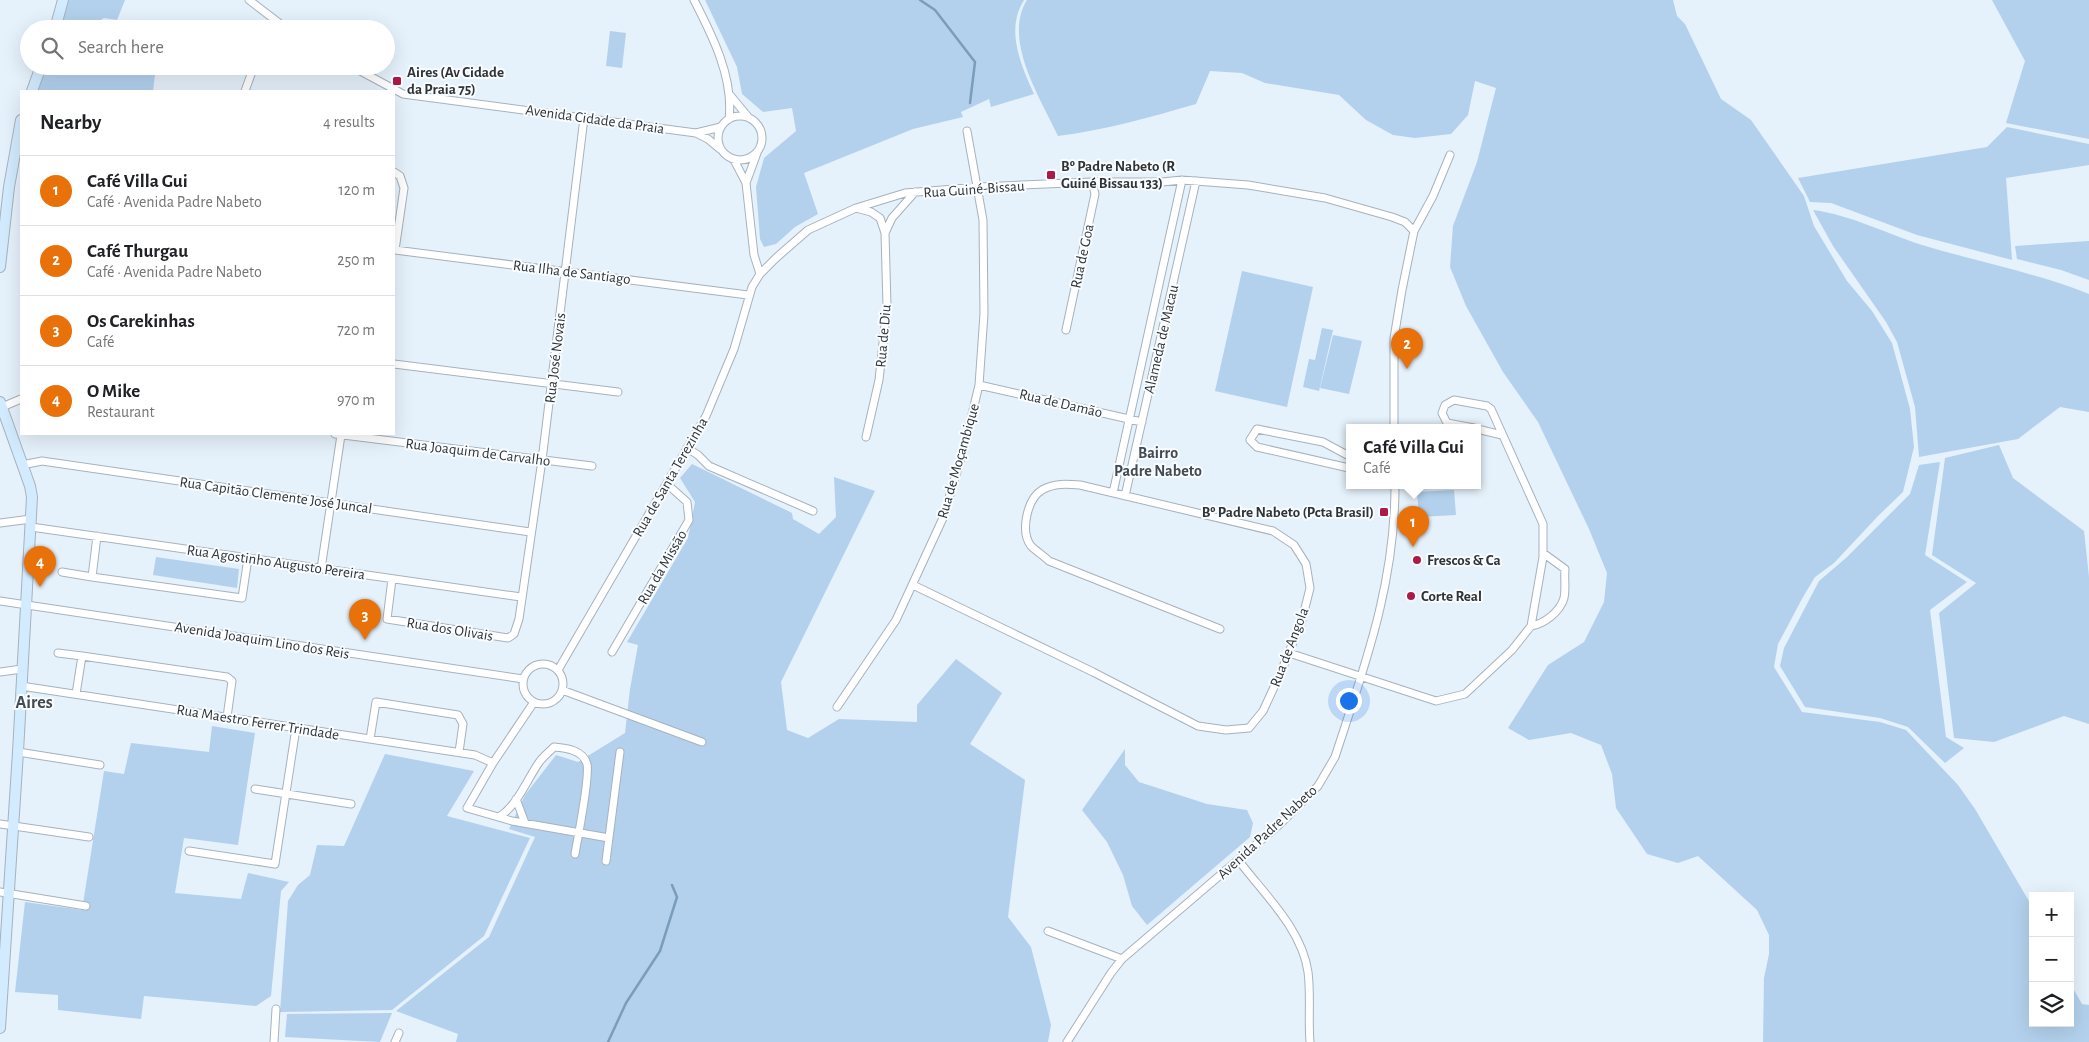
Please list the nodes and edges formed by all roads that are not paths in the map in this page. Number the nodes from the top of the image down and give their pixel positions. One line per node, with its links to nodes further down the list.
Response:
1 (63, 0): 4 (street)
2 (249, 0): 5 (street)
3 (694, 0): 13 (street)
4 (57, 20)
5 (272, 20)
6 (38, 75): 9 (street)
7 (251, 75): 10 (street)
8 (366, 75): 11 (street, Avenida Cidade da Praia)
9 (32, 90)
10 (245, 90)
11 (392, 90)
12 (395, 91): 14 (street, Avenida Cidade da Praia)
13 (730, 95): 15 (street); 16 (street)
14 (584, 118): 20 (street, Avenida Cidade da Praia); 37 (street, Rua José Novais)
15 (749, 118): 16 (street); 22 (street)
16 (728, 119): 18 (street)
17 (20, 126): 36 (street)
18 (721, 127): 20 (street, Avenida Cidade da Praia); 21 (street)
19 (967, 131): 30 (street, Rua de Moçambique)
20 (696, 133): 21 (street, Avenida Cidade da Praia)
21 (720, 150): 24 (street)
22 (758, 152): 24 (street); 29 (street)
23 (1450, 155): 33 (street)
24 (734, 160): 29 (street)
25 (395, 173): 35 (street)
26 (1182, 180): 27 (street, Rua Guiné-Bissau); 28 (street, Rua Guiné-Bissau); 47 (street, Alameda de Macau)
27 (1196, 181): 33 (street, Rua Guiné-Bissau); 48 (street, Alameda de Macau)
28 (1092, 182): 30 (street, Rua Guiné-Bissau); 40 (street, Rua de Goa)
29 (746, 183): 38 (street)
30 (979, 187): 31 (street, Rua Guiné-Bissau); 43 (street, Rua de Moçambique)
31 (916, 192): 32 (street, Rua Guiné-Bissau); 34 (street)
32 (856, 208): 34 (street); 38 (street, Rua Guiné-Bissau)
33 (1414, 230): 49 (street)
34 (885, 233): 55 (street, Rua de Diu)
35 (395, 250): 37 (street, Rua Ilha de Santiago)
36 (0, 267)
37 (565, 271): 39 (street, Rua Ilha de Santiago); 42 (street, Rua José Novais)
38 (760, 274): 39 (street, Rua de Santa Terezinha)
39 (748, 295): 56 (street, Rua de Santa Terezinha)
40 (1066, 330)
41 (395, 364): 42 (street)
42 (552, 384): 44 (street); 58 (street, Rua José Novais)
43 (979, 385): 47 (street, Rua de Damão); 78 (street, Rua de Moçambique)
44 (618, 392)
45 (20, 398): 46 (street)
46 (1, 404): 59 (street)
47 (1129, 418): 48 (street, Rua de Damão); 64 (street, Alameda de Macau)
48 (1142, 422): 65 (street, Alameda de Macau)
49 (1394, 424)
50 (1453, 424): 54 (street)
51 (1481, 429): 54 (street)
52 (338, 435): 66 (street)
53 (346, 435): 58 (street, Rua Joaquim de Carvalho)
54 (1502, 435): 72 (street)
55 (866, 437)
56 (687, 448): 62 (street, Rua de Santa Terezinha); 67 (street)
57 (1346, 454): 61 (street)
58 (542, 460): 60 (street, Rua Joaquim de Carvalho); 70 (street, Rua José Novais)
59 (22, 465): 66 (street, Rua Capitão Clemente José Juncal); 69 (street)
60 (592, 466)
61 (1346, 467)
62 (667, 484): 84 (street, Rua da Missão); 89 (street, Rua de Santa Terezinha)
63 (1395, 489): 91 (street, Avenida Padre Nabeto)
64 (1113, 493): 65 (street, Rua de Angola); 83 (street, Rua de Angola)
65 (1125, 496): 86 (street, Rua de Angola)
66 (331, 504): 70 (street, Rua Capitão Clemente José Juncal); 74 (street)
67 (813, 511)
68 (0, 523): 69 (street, Rua Agostinho Augusto Pereira)
69 (31, 523): 71 (street, Rua Agostinho Augusto Pereira); 81 (street)
70 (530, 532): 79 (street, Rua José Novais)
71 (97, 536): 73 (street, Rua Agostinho Augusto Pereira); 76 (street)
72 (1543, 553): 82 (street); 82 (street)
73 (248, 558): 74 (street, Rua Agostinho Augusto Pereira); 76 (street)
74 (321, 569): 77 (street, Rua Agostinho Augusto Pereira)
75 (62, 572): 76 (street)
76 (92, 576)
77 (392, 579): 79 (street, Rua Agostinho Augusto Pereira); 79 (street, Rua dos Olivais)
78 (913, 585): 86 (street, Rua de Angola); 97 (street, Rua de Moçambique)
79 (520, 597)
80 (0, 601): 81 (street, Avenida Joaquim Lino dos Reis)
81 (25, 605): 88 (street); 92 (street, Avenida Joaquim Lino dos Reis)
82 (1530, 626): 91 (street)
83 (1220, 629)
84 (612, 652)
85 (58, 653): 87 (street)
86 (1289, 653): 91 (street)
87 (82, 656): 95 (street); 98 (street)
88 (22, 669): 90 (street); 93 (street)
89 (558, 670): 92 (street); 94 (street)
90 (0, 672)
91 (1361, 678): 121 (street, Avenida Padre Nabeto)
92 (523, 679): 96 (street)
93 (21, 686): 95 (street, Rua Maestro Ferrer Trindade); 102 (street)
94 (562, 690): 96 (street); 101 (street)
95 (76, 694): 98 (street, Rua Maestro Ferrer Trindade)
96 (534, 702): 105 (street)
97 (837, 707)
98 (227, 717): 99 (street, Rua Maestro Ferrer Trindade)
99 (296, 728): 100 (street, Rua Maestro Ferrer Trindade); 108 (street)
100 (370, 739): 103 (street, Rua Maestro Ferrer Trindade); 103 (street)
101 (702, 742)
102 (18, 752): 106 (street); 114 (street)
103 (459, 752): 105 (street, Rua Maestro Ferrer Trindade)
104 (620, 752): 117 (street)
105 (493, 763): 111 (street)
106 (100, 765)
107 (255, 789): 108 (street)
108 (286, 794): 110 (street); 118 (street)
109 (516, 799): 111 (street); 112 (street); 115 (street)
110 (351, 804)
111 (499, 817): 112 (street)
112 (525, 823): 115 (street)
113 (0, 824): 114 (street)
114 (14, 824): 116 (street); 122 (street)
115 (578, 833): 117 (street); 119 (street)
116 (89, 837)
117 (609, 838): 120 (street)
118 (189, 851)
119 (575, 854)
120 (606, 861)
121 (1239, 861): 125 (street, Avenida Padre Nabeto); 132 (street)
122 (4, 892): 123 (street); 127 (street)
123 (86, 906)
124 (1048, 930): 125 (street)
125 (1122, 959): 131 (street, Avenida Padre Nabeto)
126 (276, 1009): 129 (street)
127 (0, 1028)
128 (399, 1033): 130 (street)
129 (274, 1042)
130 (395, 1042)
131 (1067, 1042)
132 (1310, 1042)

